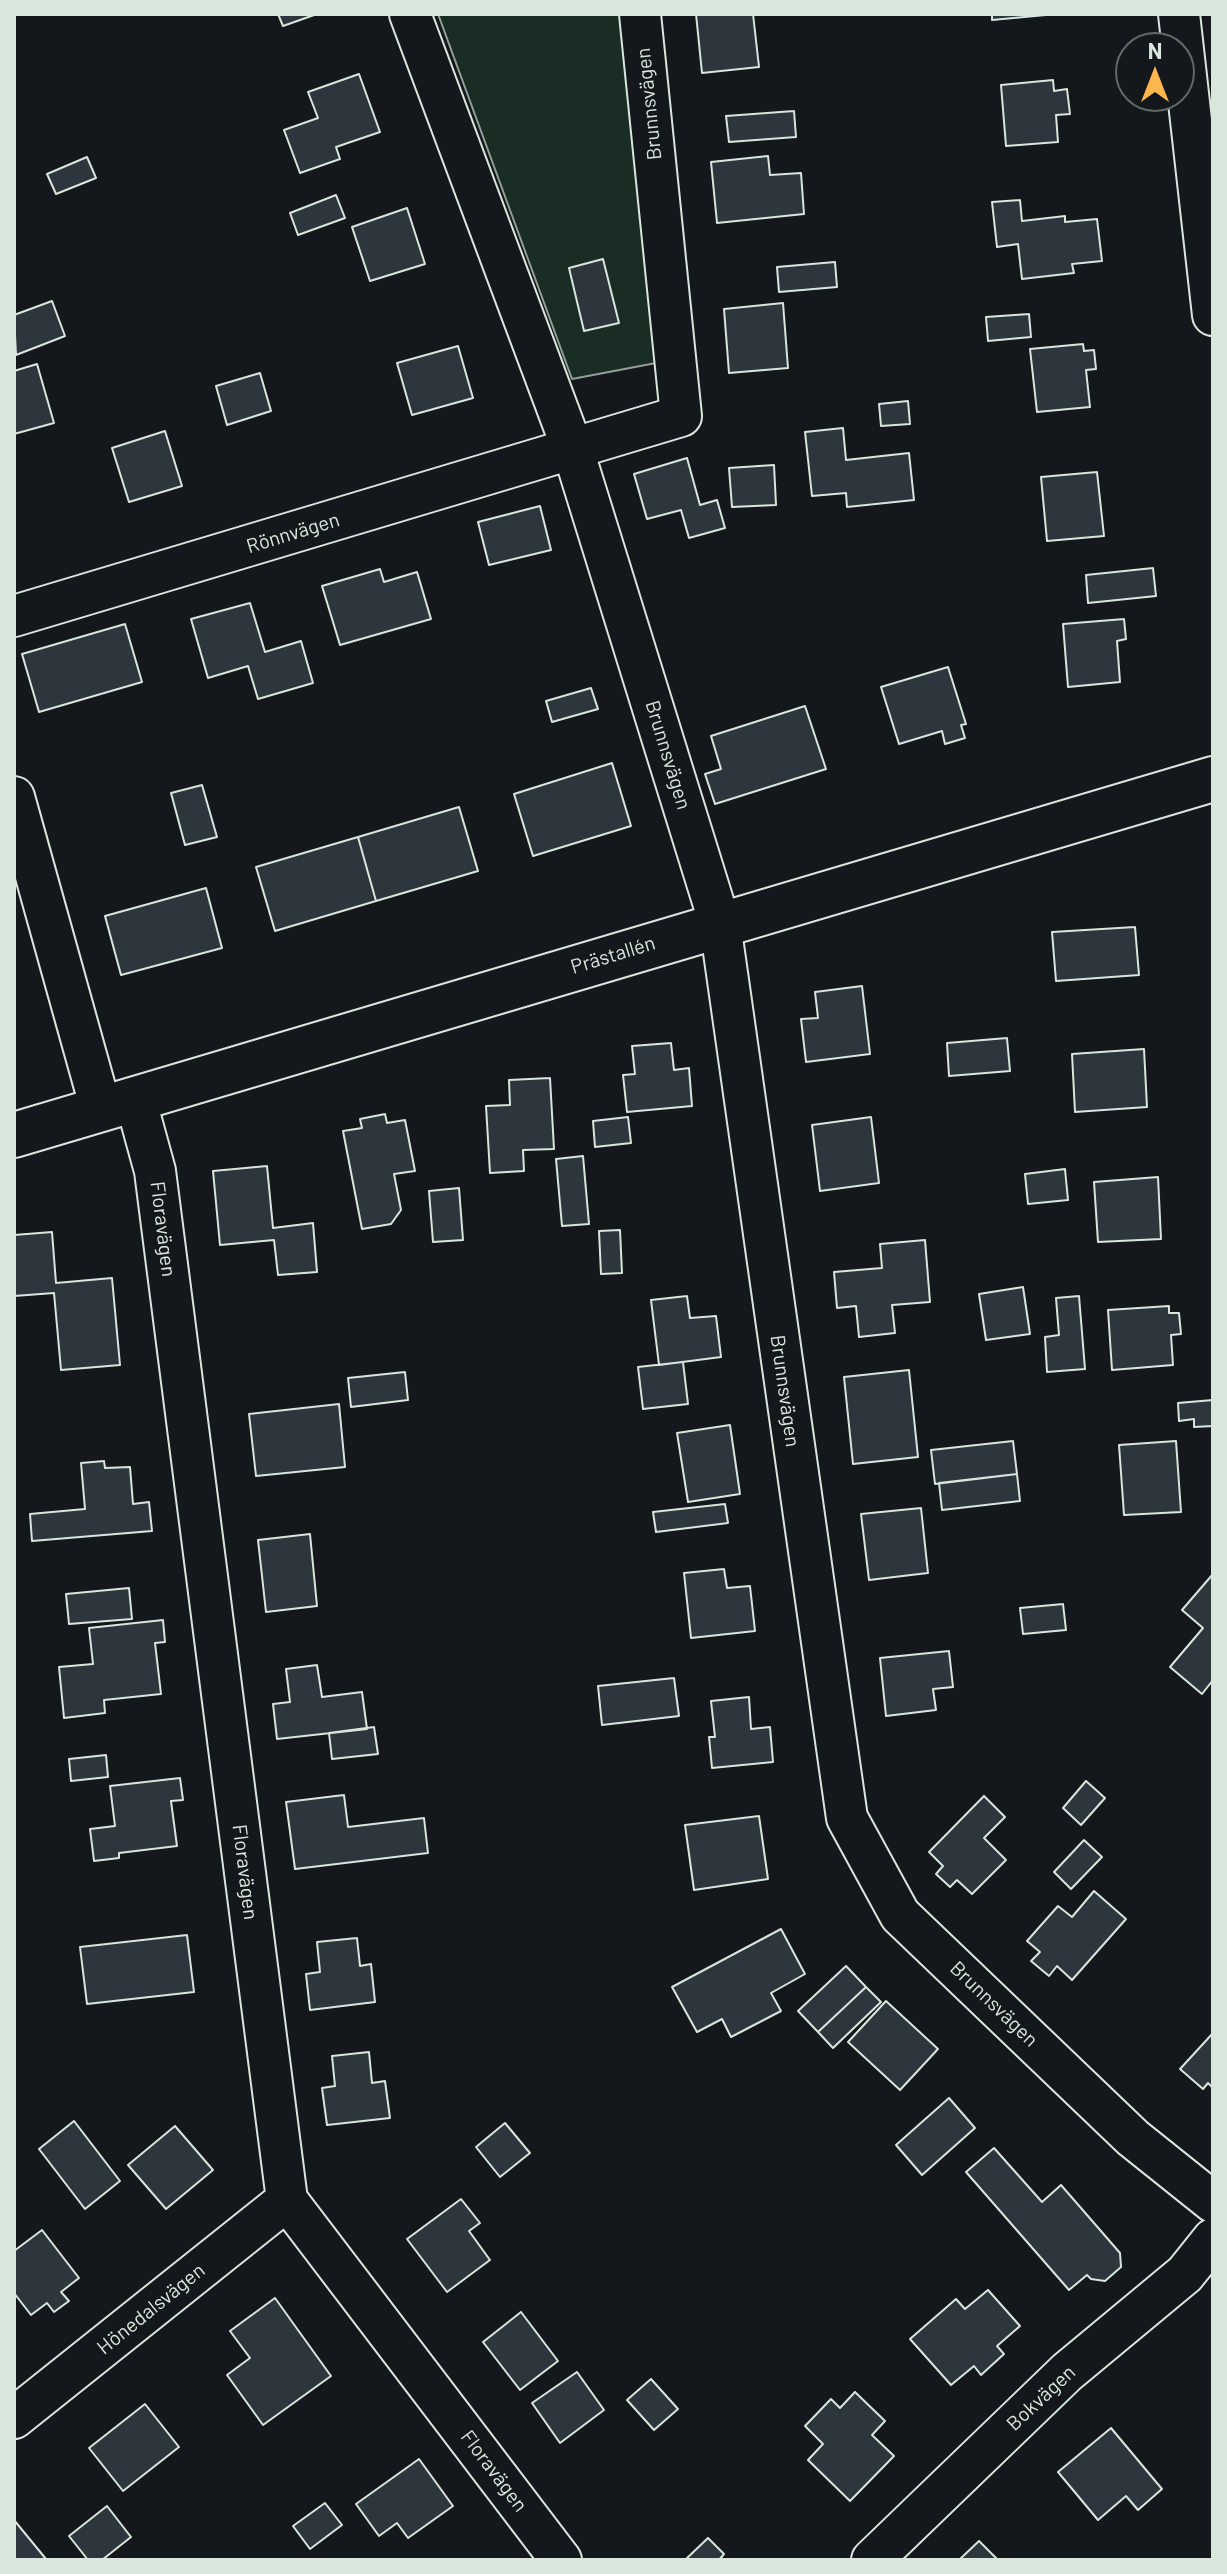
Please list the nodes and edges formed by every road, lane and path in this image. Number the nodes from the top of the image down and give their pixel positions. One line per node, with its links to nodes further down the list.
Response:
1 (410, 14): 5 (street, Brunnsvägen)
2 (640, 14): 5 (street, Brunnsvägen)
3 (1179, 14): 4 (street)
4 (1213, 315)
5 (573, 450): 6 (street, Rönnvägen); 9 (street, Brunnsvägen)
6 (14, 616)
7 (1213, 779): 9 (street, Prästallén)
8 (14, 797): 10 (street, Floravägen)
9 (720, 924): 10 (street, Prästallén); 13 (street, Brunnsvägen)
10 (118, 1103): 11 (street, Prästallén); 12 (street, Floravägen)
11 (14, 1135)
12 (287, 2200): 15 (street, Hönedalsvägen); 16 (street, Floravägen)
13 (1213, 2202)
14 (1213, 2239): 17 (street, Bokvägen)
15 (14, 2418)
16 (561, 2560)
17 (872, 2560)

